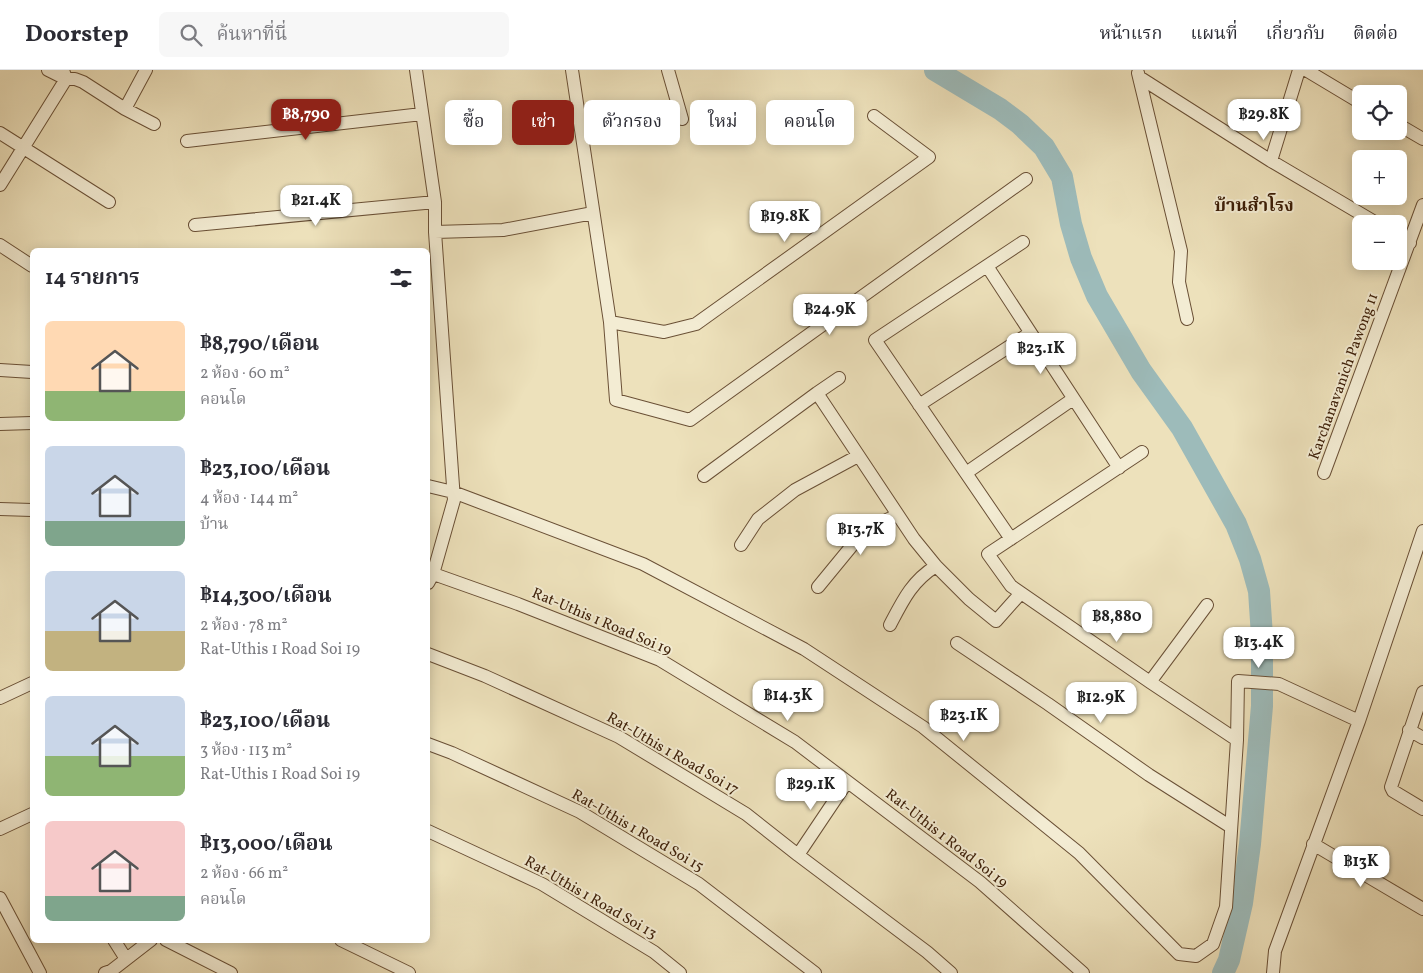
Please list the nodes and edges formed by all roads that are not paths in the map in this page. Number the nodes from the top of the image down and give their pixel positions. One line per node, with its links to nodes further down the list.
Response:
1 (48, 70): 9 (street)
2 (146, 70): 11 (street)
3 (416, 70): 12 (street)
4 (572, 70): 27 (street)
5 (668, 70): 14 (street)
6 (1298, 70): 21 (street)
7 (1306, 70): 10 (street)
8 (1138, 73): 21 (street); 38 (street)
9 (64, 75): 11 (street); 20 (street)
10 (1352, 98)
11 (125, 109): 15 (street)
12 (422, 114): 19 (street); 25 (street)
13 (874, 116): 39 (street)
14 (682, 119)
15 (154, 124)
16 (1407, 130): 18 (street)
17 (0, 133): 20 (street)
18 (1423, 139)
19 (187, 141)
20 (23, 148): 23 (street); 24 (street)
21 (1270, 161): 28 (street)
22 (1026, 179): 39 (street)
23 (0, 185)
24 (109, 202)
25 (434, 202): 29 (street); 30 (street)
26 (1423, 206): 31 (street, Karchanavanich Pawong 11)
27 (593, 213): 30 (street); 39 (street)
28 (1363, 215)
29 (195, 225)
30 (435, 232): 37 (street)
31 (1407, 234)
32 (1023, 242): 35 (street)
33 (0, 245): 34 (street)
34 (30, 265)
35 (986, 266): 40 (street); 46 (street)
36 (1393, 270): 53 (street, Karchanavanich Pawong 11)
37 (433, 279): 56 (street)
38 (1187, 319)
39 (610, 322)
40 (1030, 333): 45 (street); 46 (street)
41 (0, 370): 42 (street)
42 (30, 372)
43 (839, 378): 44 (street)
44 (816, 393): 50 (street); 54 (street)
45 (1074, 399): 51 (street); 52 (street)
46 (919, 405): 52 (street)
47 (30, 423): 48 (street)
48 (0, 424)
49 (1142, 452): 51 (street)
50 (858, 456): 59 (street); 62 (street)
51 (1119, 468): 61 (street)
52 (966, 473): 61 (street)
53 (1324, 473)
54 (704, 476)
55 (430, 486): 56 (street)
56 (453, 492): 64 (street); 84 (street)
57 (0, 509): 58 (street)
58 (30, 510)
59 (897, 515): 63 (street); 66 (street)
60 (1423, 531): 76 (street)
61 (1011, 539): 67 (street)
62 (742, 545)
63 (936, 566): 67 (street); 69 (street)
64 (430, 573)
65 (430, 576): 81 (street, Rat-Uthis 1 Road Soi 19)
66 (818, 587)
67 (1021, 592): 72 (street)
68 (1207, 605): 72 (street)
69 (890, 625)
70 (957, 643): 84 (street)
71 (430, 655): 88 (street, Rat-Uthis 1 Road Soi 17)
72 (1150, 682): 79 (street)
73 (30, 684): 75 (street)
74 (1423, 692): 77 (street)
75 (0, 698)
76 (1359, 721): 79 (street); 87 (street)
77 (1409, 730): 78 (street); 82 (street)
78 (1423, 738)
79 (1237, 740): 84 (street)
80 (430, 745): 101 (street, Rat-Uthis 1 Road Soi 15)
81 (847, 782): 88 (street); 103 (street, Rat-Uthis 1 Road Soi 19)
82 (1423, 809)
83 (30, 815): 85 (street)
84 (1232, 827)
85 (0, 829)
86 (430, 832): 100 (street, Rat-Uthis 1 Road Soi 13)
87 (1313, 844): 90 (street); 104 (street)
88 (798, 855): 102 (street, Rat-Uthis 1 Road Soi 17)
89 (0, 898): 96 (street)
90 (1423, 909)
91 (116, 943): 95 (street)
92 (146, 943): 95 (street)
93 (172, 943): 98 (street)
94 (347, 943): 99 (street)
95 (126, 958): 97 (street)
96 (40, 973)
97 (105, 973)
98 (231, 973)
99 (409, 973)
100 (680, 973)
101 (816, 973)
102 (951, 973)
103 (1082, 973)
104 (1274, 973)

